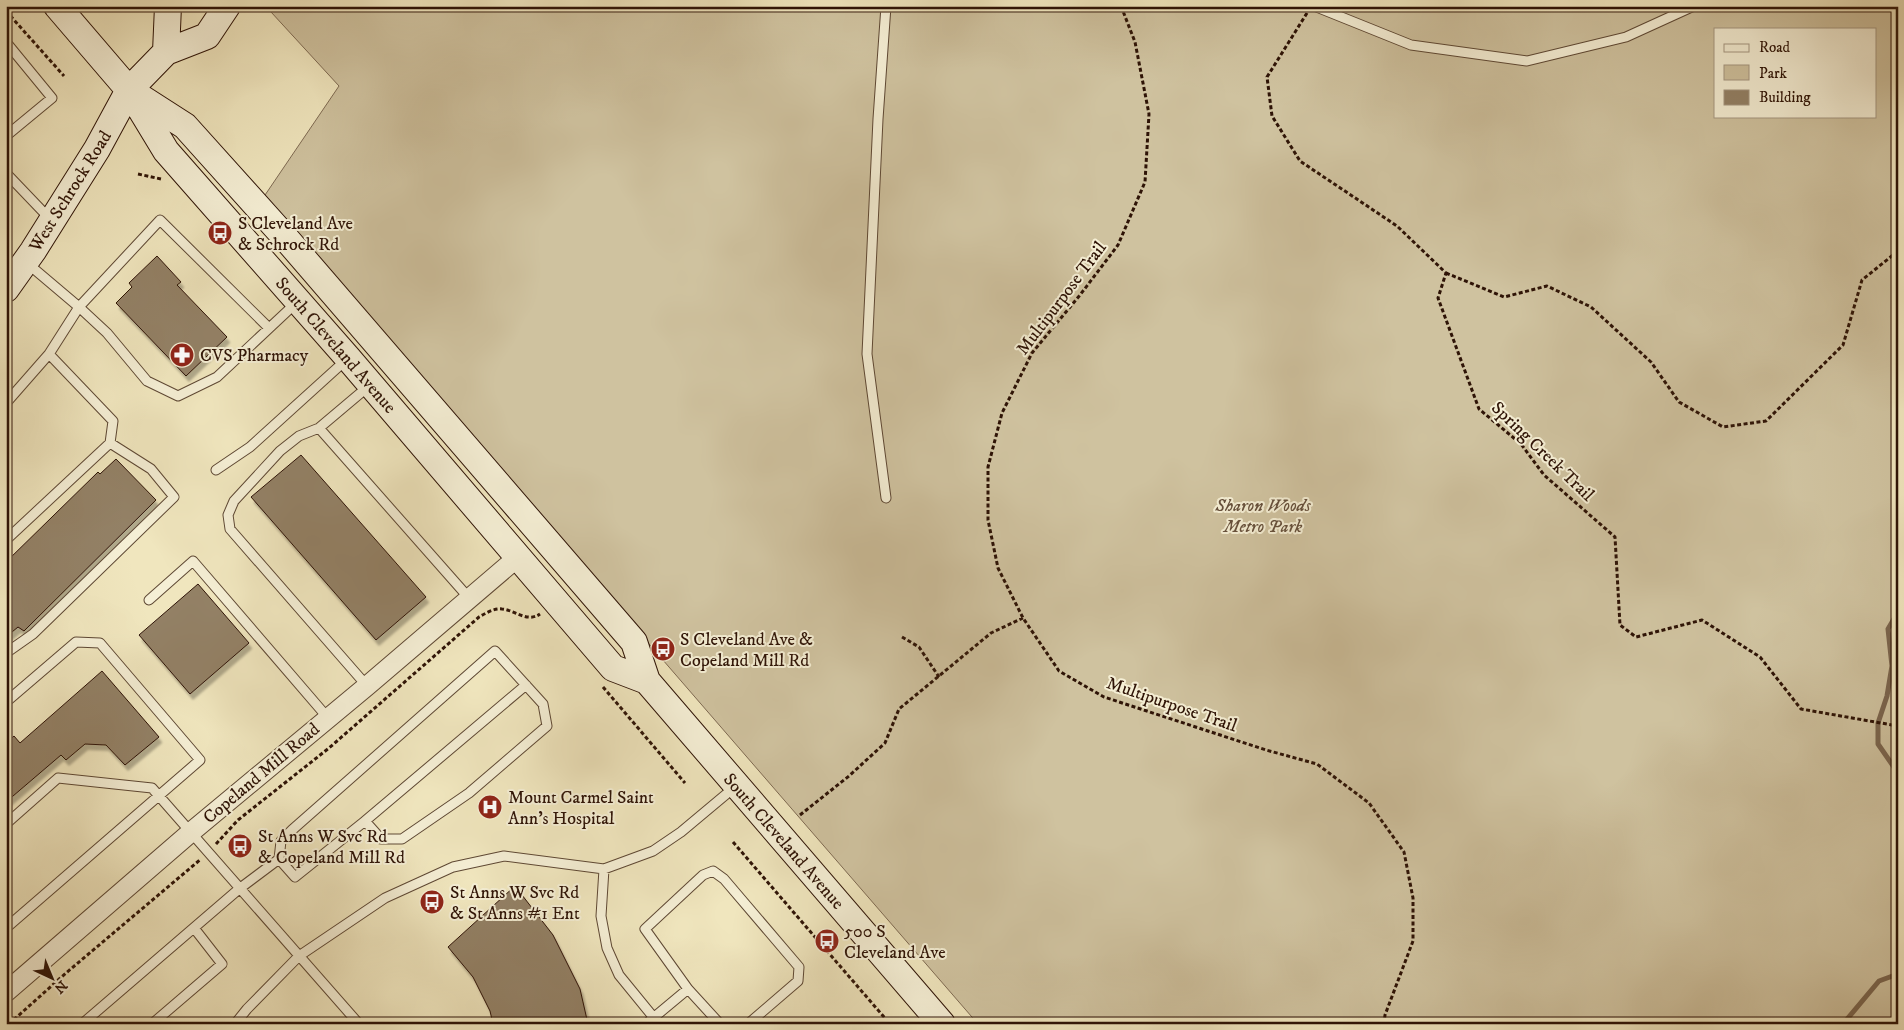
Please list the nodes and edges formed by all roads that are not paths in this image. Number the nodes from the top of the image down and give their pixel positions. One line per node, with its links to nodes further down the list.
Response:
1 (57, 6): 9 (main road)
2 (168, 6): 8 (main road)
3 (227, 6): 8 (main road)
4 (886, 6): 25 (lane)
5 (1313, 6): 6 (lane)
6 (1694, 6)
7 (6, 42): 10 (lane)
8 (166, 52): 9 (main road, West Schrock Road)
9 (129, 90): 12 (main road, West Schrock Road); 15 (main road, South Cleveland Avenue); 31 (main road, South Cleveland Avenue)
10 (6, 136)
11 (6, 173): 12 (lane)
12 (52, 221): 13 (main road, West Schrock Road)
13 (25, 262): 14 (main road, West Schrock Road); 16 (lane)
14 (6, 289)
15 (298, 301): 17 (lane); 19 (main road, South Cleveland Avenue)
16 (79, 307): 17 (lane); 17 (lane); 18 (lane)
17 (269, 328)
18 (49, 354): 21 (lane); 23 (lane)
19 (348, 358): 20 (main road, South Cleveland Avenue); 24 (lane)
20 (370, 384): 22 (lane); 27 (main road, South Cleveland Avenue)
21 (6, 403)
22 (319, 428): 28 (lane); 33 (lane)
23 (110, 443): 26 (lane); 30 (lane)
24 (216, 470)
25 (886, 498)
26 (6, 540)
27 (518, 557): 28 (street, Copeland Mill Road); 31 (main road, South Cleveland Avenue)
28 (469, 598): 33 (street, Copeland Mill Road)
29 (148, 600): 35 (lane)
30 (6, 653)
31 (647, 681): 36 (main road, South Cleveland Avenue)
32 (526, 685): 38 (lane); 38 (lane); 41 (lane)
33 (367, 686): 35 (street, Copeland Mill Road)
34 (6, 702): 37 (lane)
35 (328, 718): 40 (street, Copeland Mill Road)
36 (737, 786): 42 (lane); 57 (main road, South Cleveland Avenue)
37 (158, 795): 39 (lane); 40 (lane); 44 (lane)
38 (365, 820): 41 (lane)
39 (6, 824)
40 (190, 833): 43 (lane); 48 (street, Copeland Mill Road)
41 (278, 859): 43 (lane)
42 (604, 869): 46 (lane); 49 (lane)
43 (240, 889): 45 (lane); 46 (lane)
44 (6, 928)
45 (194, 928): 50 (lane); 51 (lane)
46 (299, 956): 52 (lane); 53 (lane)
47 (688, 989): 49 (lane); 55 (lane); 56 (lane)
48 (6, 992)
49 (656, 1020): 54 (lane)
50 (82, 1024)
51 (152, 1024)
52 (235, 1024)
53 (359, 1024)
54 (646, 1024)
55 (720, 1024)
56 (748, 1024)
57 (942, 1024)

